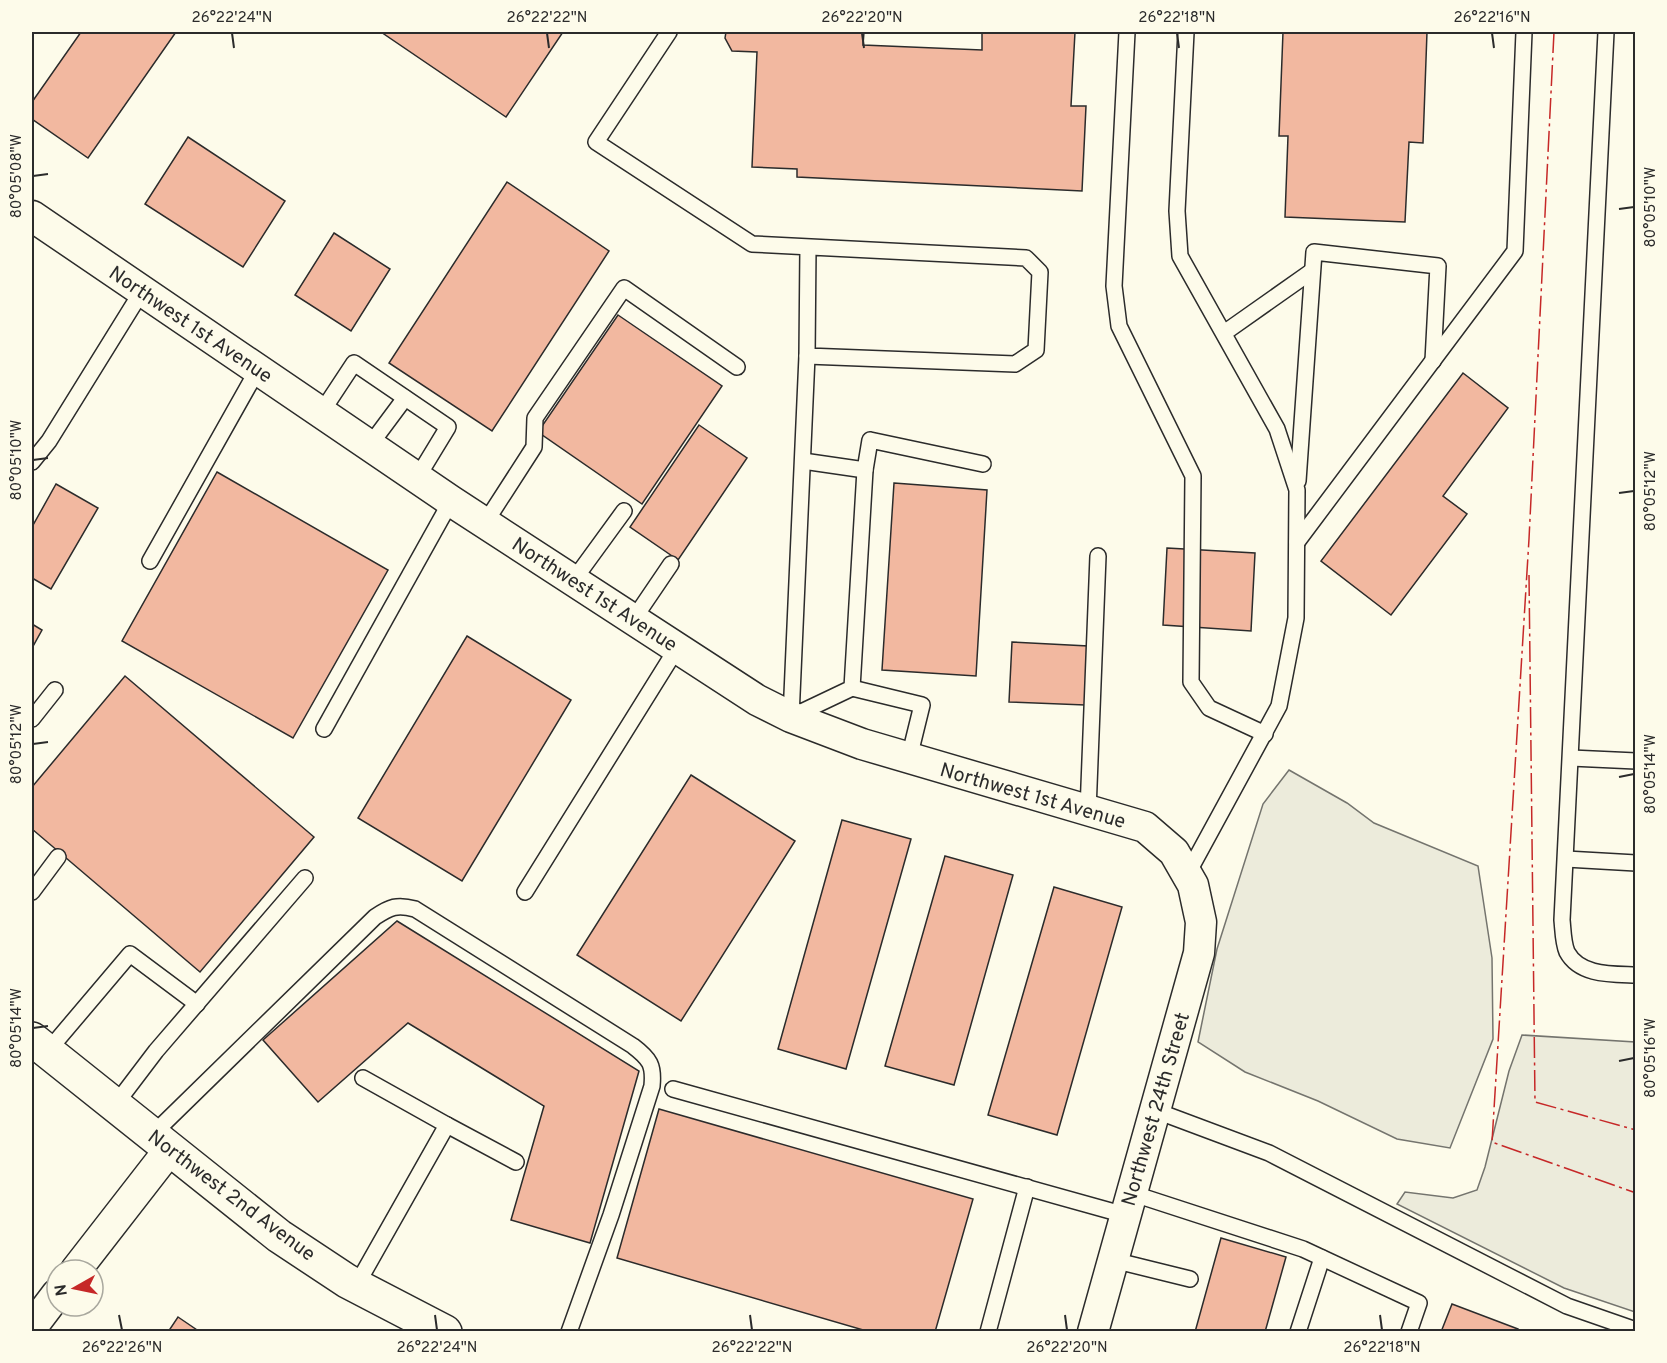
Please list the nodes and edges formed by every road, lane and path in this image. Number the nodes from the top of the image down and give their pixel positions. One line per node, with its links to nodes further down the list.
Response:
1 (669, 32): 7 (lane)
2 (1126, 32): 39 (lane)
3 (1182, 32): 10 (lane)
4 (1524, 32): 12 (lane)
5 (1606, 32): 41 (lane)
6 (32, 216): 9 (street, Northwest 1st Avenue)
7 (808, 247): 11 (lane); 11 (lane)
8 (1312, 272): 10 (lane); 12 (lane); 23 (lane)
9 (142, 291): 14 (street, Northwest 1st Avenue); 19 (lane)
10 (1224, 333): 23 (lane)
11 (807, 356): 18 (lane)
12 (1433, 361): 27 (lane)
13 (737, 367): 26 (lane)
14 (258, 369): 16 (street, Northwest 1st Avenue); 29 (lane)
15 (405, 398): 16 (lane); 17 (lane); 22 (lane)
16 (321, 413): 17 (street, Northwest 1st Avenue)
17 (370, 445): 22 (street, Northwest 1st Avenue)
18 (803, 461): 21 (lane); 36 (lane)
19 (32, 462)
20 (984, 464): 21 (lane)
21 (865, 471): 34 (lane)
22 (417, 478): 24 (street, Northwest 1st Avenue)
23 (1297, 490): 27 (lane)
24 (451, 501): 26 (street, Northwest 1st Avenue); 38 (lane)
25 (624, 511): 31 (lane)
26 (485, 523): 31 (street, Northwest 1st Avenue)
27 (1297, 542): 39 (lane)
28 (1098, 556): 43 (lane)
29 (150, 561)
30 (671, 564): 32 (lane)
31 (573, 581): 32 (street, Northwest 1st Avenue)
32 (633, 620): 33 (street, Northwest 1st Avenue)
33 (677, 648): 36 (street, Northwest 1st Avenue); 50 (lane)
34 (852, 688): 36 (lane); 40 (lane)
35 (55, 690): 37 (lane)
36 (791, 717): 40 (street, Northwest 1st Avenue)
37 (32, 719)
38 (324, 729)
39 (1264, 734): 48 (lane)
40 (909, 758): 43 (street, Northwest 1st Avenue)
41 (1571, 758): 42 (lane); 45 (lane)
42 (1635, 760)
43 (1088, 811): 48 (street, Northwest 1st Avenue)
44 (58, 857): 49 (lane)
45 (1566, 859): 46 (lane); 51 (lane)
46 (1635, 863)
47 (305, 878): 52 (lane)
48 (1190, 880): 57 (street, Northwest 24th Street)
49 (32, 892)
50 (525, 892)
51 (1635, 975)
52 (197, 1004): 53 (lane); 56 (lane)
53 (39, 1046): 56 (street, Northwest 2nd Avenue)
54 (363, 1078): 58 (lane)
55 (673, 1089): 61 (lane)
56 (115, 1105): 59 (street, Northwest 2nd Avenue)
57 (1155, 1110): 62 (street, Northwest 24th Street); 70 (lane)
58 (447, 1125): 60 (lane); 67 (lane)
59 (161, 1142): 64 (street); 67 (street, Northwest 2nd Avenue); 72 (lane)
60 (516, 1162)
61 (1027, 1187): 62 (lane); 73 (lane)
62 (1128, 1204): 63 (lane); 65 (street, Northwest 24th Street)
63 (1322, 1257): 75 (lane); 76 (lane)
64 (84, 1258)
65 (1113, 1260): 66 (lane); 74 (street, Northwest 24th Street)
66 (1190, 1279)
67 (356, 1286): 71 (street, Northwest 2nd Avenue)
68 (45, 1310): 69 (street)
69 (32, 1327)
70 (1635, 1330)
71 (445, 1332)
72 (569, 1332)
73 (988, 1332)
74 (1093, 1332)
75 (1298, 1332)
76 (1409, 1332)

